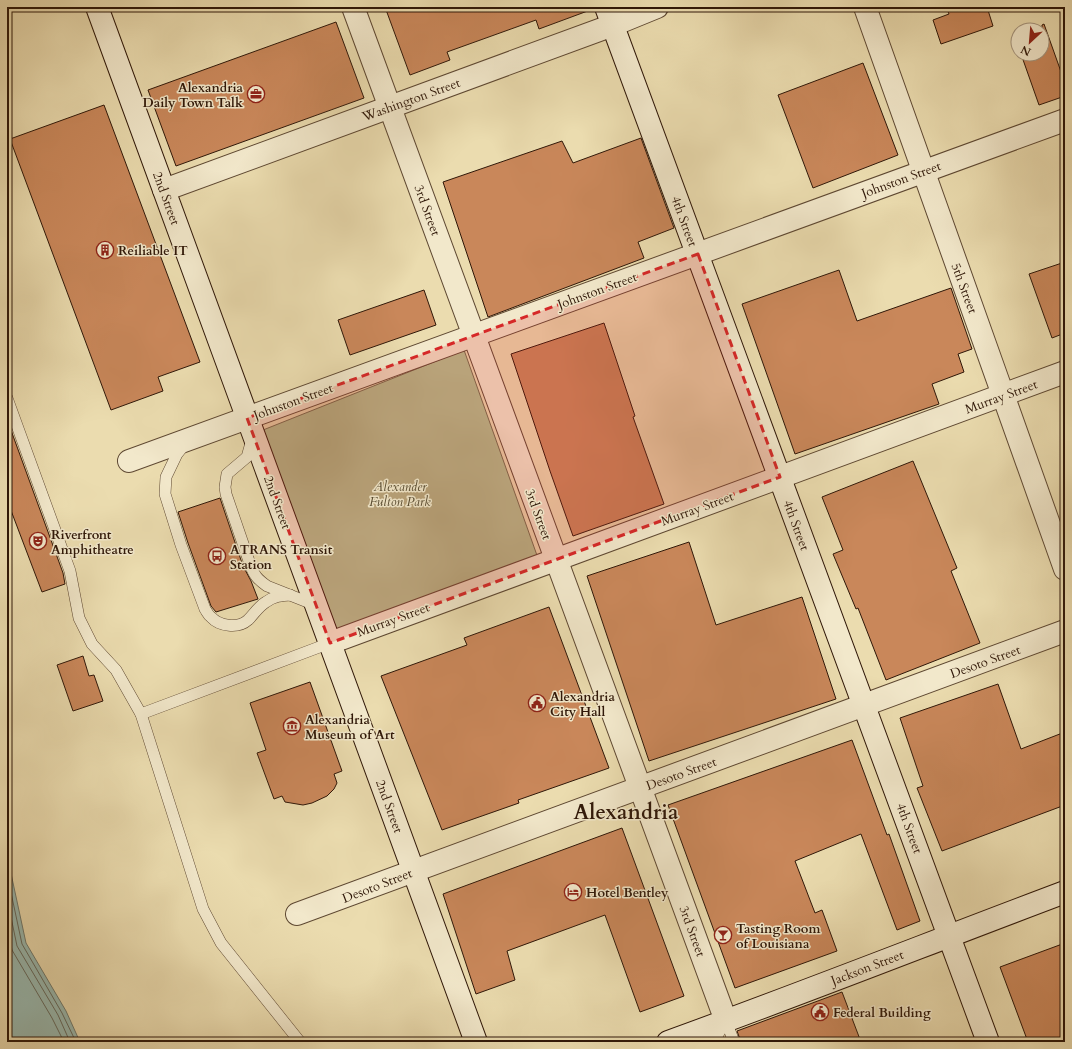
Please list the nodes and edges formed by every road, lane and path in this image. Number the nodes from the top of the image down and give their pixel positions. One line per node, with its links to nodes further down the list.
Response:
1 (97, 7): 9 (street, 2nd Street)
2 (353, 7): 6 (street, 3rd Street)
3 (657, 7): 5 (street, Washington Street)
4 (865, 7): 8 (street, 5th Street)
5 (610, 16): 6 (street, Washington Street); 10 (street, 4th Street)
6 (390, 107): 9 (street, Washington Street); 11 (street, 3rd Street)
7 (1065, 120): 8 (street, Johnston Street)
8 (924, 171): 10 (street, Johnston Street); 13 (street, 5th Street)
9 (164, 190): 15 (street, 2nd Street)
10 (698, 254): 11 (street, Johnston Street); 18 (street, 4th Street)
11 (474, 335): 15 (street, Johnston Street); 19 (street, 3rd Street)
12 (1065, 372): 13 (street, Murray Street)
13 (1003, 395): 18 (street, Murray Street); 20 (street, 5th Street)
14 (7, 398): 26 (lane)
15 (247, 418): 16 (street, Johnston Street); 21 (lane); 22 (street, 2nd Street)
16 (191, 438): 17 (street, Johnston Street); 21 (lane)
17 (129, 460)
18 (780, 477): 19 (street, Murray Street); 25 (street, 4th Street)
19 (556, 560): 24 (street, Murray Street); 27 (street, 3rd Street)
20 (1065, 569)
21 (290, 595): 22 (lane)
22 (316, 605): 24 (street, 2nd Street)
23 (1065, 631): 25 (street, Desoto Street)
24 (330, 643): 26 (lane); 28 (street, 2nd Street)
25 (864, 705): 27 (street, Desoto Street); 31 (street, 4th Street)
26 (141, 714): 33 (lane)
27 (640, 788): 28 (street, Desoto Street); 32 (street, 3rd Street)
28 (413, 871): 30 (street, Desoto Street); 34 (street, 2nd Street)
29 (1065, 892): 31 (street, Jackson Street)
30 (297, 914)
31 (949, 936): 32 (street, Jackson Street); 38 (street, 4th Street)
32 (726, 1021): 35 (street, Jackson Street); 36 (lane); 37 (lane)
33 (300, 1042)
34 (476, 1042)
35 (668, 1042)
36 (713, 1042)
37 (734, 1042)
38 (988, 1042)

